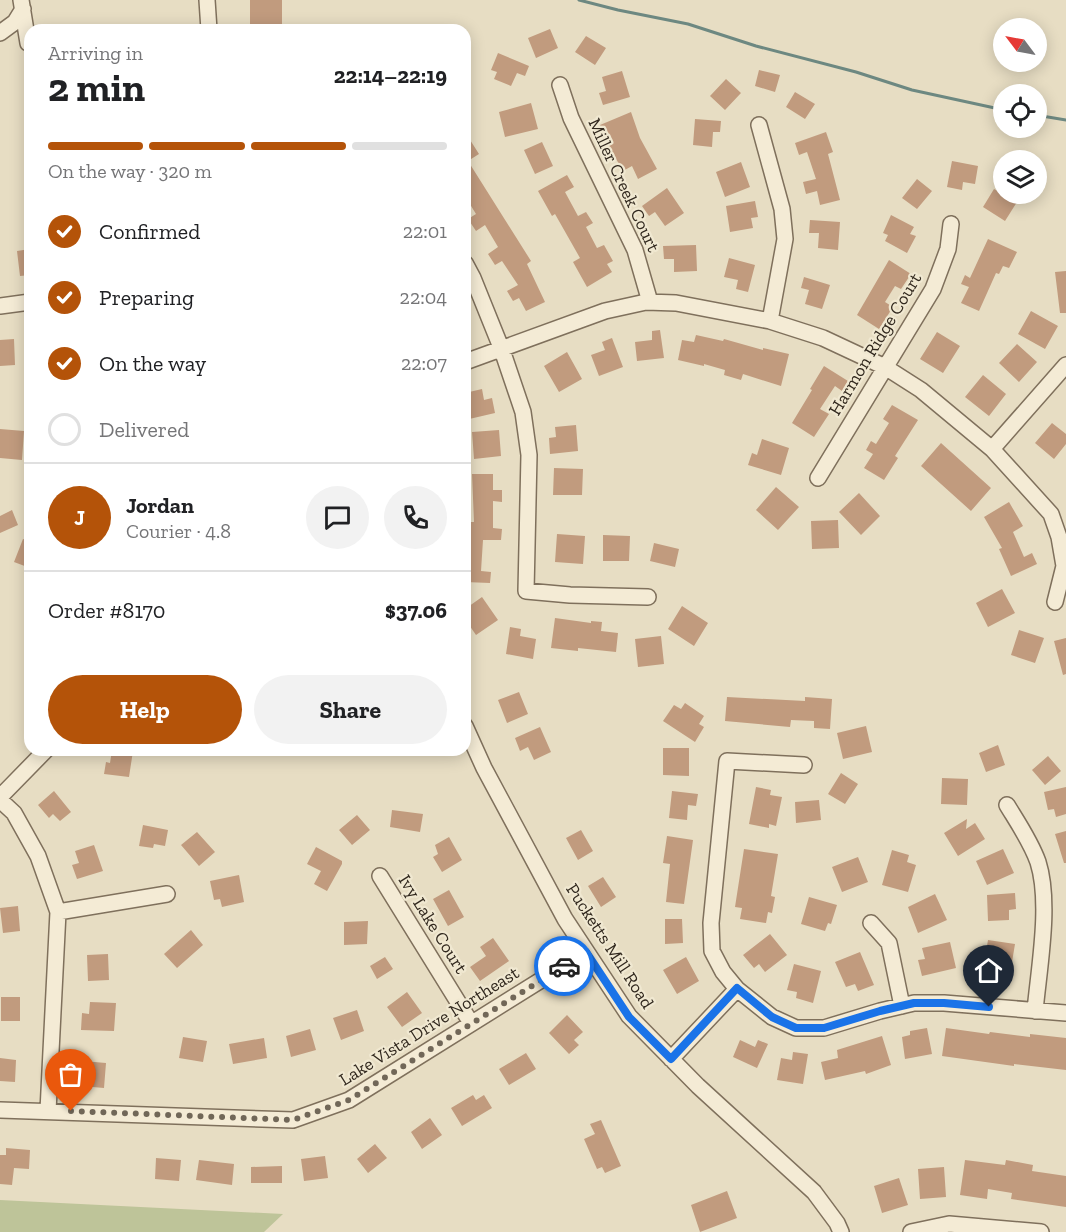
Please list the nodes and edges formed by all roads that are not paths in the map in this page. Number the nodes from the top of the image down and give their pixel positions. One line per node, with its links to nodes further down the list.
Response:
1 (207, 0): 4 (street)
2 (22, 4): 3 (street); 5 (street)
3 (26, 24)
4 (209, 24)
5 (0, 33): 6 (street)
6 (24, 42)
7 (560, 85): 11 (street, Miller Creek Court)
8 (759, 125): 14 (street)
9 (951, 224): 18 (street, Harmon Ridge Court)
10 (471, 274): 15 (street)
11 (650, 302): 14 (street); 15 (street)
12 (24, 303): 13 (street)
13 (0, 306)
14 (770, 321): 18 (street)
15 (502, 350): 16 (street); 21 (street)
16 (471, 360)
17 (1066, 365): 19 (street)
18 (885, 367): 19 (street); 20 (street, Harmon Ridge Court)
19 (992, 449): 22 (street)
20 (818, 478)
21 (648, 597)
22 (1055, 602)
23 (471, 740): 32 (street, Pucketts Mill Road)
24 (40, 756): 26 (street)
25 (804, 765): 33 (street)
26 (0, 799): 30 (street)
27 (1007, 805): 35 (street)
28 (380, 876): 37 (street, Ivy Lake Court)
29 (167, 894): 30 (street)
30 (58, 912): 40 (street)
31 (871, 923): 34 (street)
32 (586, 952): 37 (street, Lake Vista Drive Northeast); 38 (street, Pucketts Mill Road)
33 (737, 988): 34 (street); 38 (street)
34 (902, 1006): 35 (street)
35 (1035, 1011): 36 (street)
36 (1066, 1013)
37 (471, 1023): 40 (street, Lake Vista Drive Northeast)
38 (671, 1059): 41 (street, Pucketts Mill Road)
39 (0, 1110): 40 (street, Lake Vista Drive Northeast)
40 (48, 1111)
41 (841, 1232)
42 (911, 1232): 43 (street)
43 (1041, 1232)

